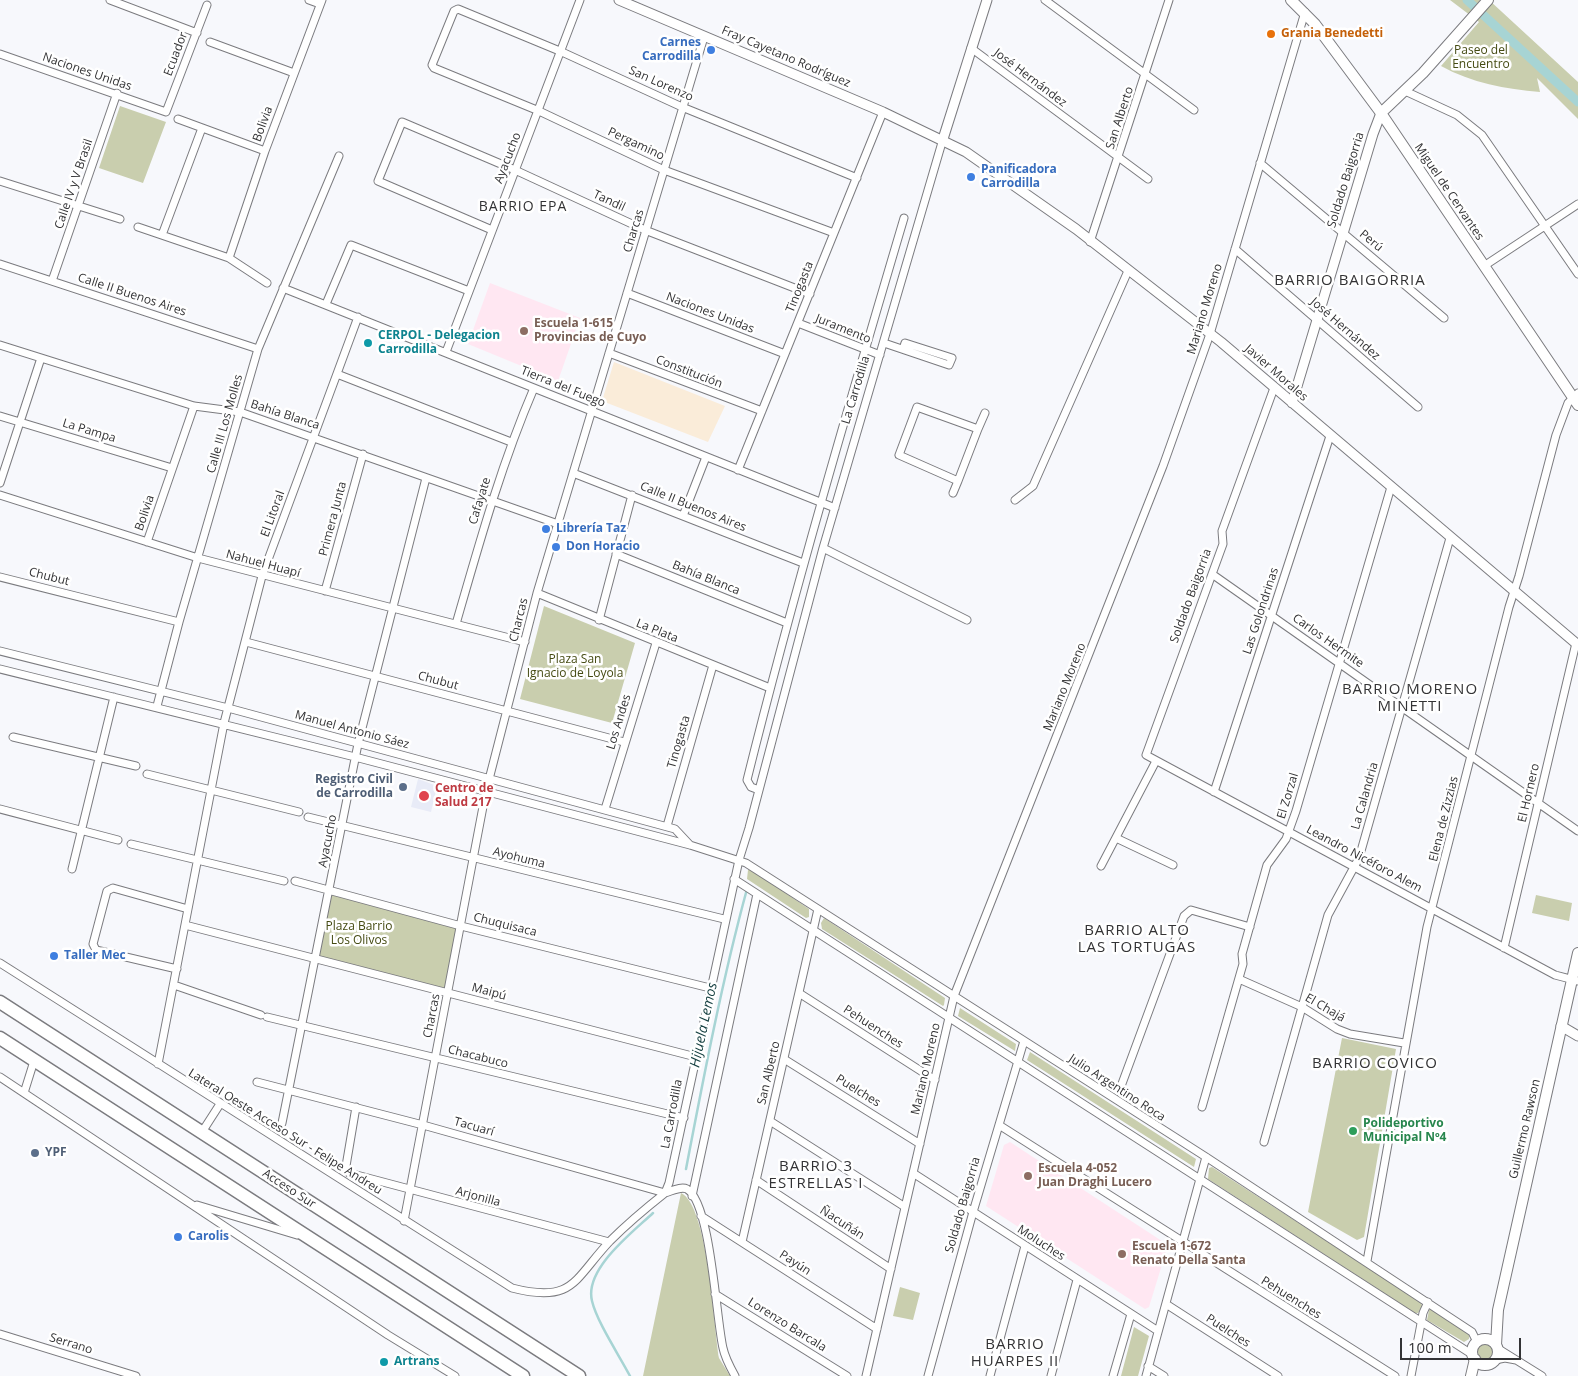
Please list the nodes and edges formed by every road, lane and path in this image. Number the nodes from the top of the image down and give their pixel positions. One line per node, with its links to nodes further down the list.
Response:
1 (110, 0): 13 (street)
2 (310, 0): 10 (street)
3 (580, 0): 17 (street, Ayacucho)
4 (619, 0): 14 (street, Fray Cayetano Rodríguez)
5 (987, 0): 16 (street, La Carrodilla)
6 (1045, 0): 21 (street)
7 (1169, 0): 21 (street, San Alberto)
8 (1291, 0): 12 (main road, Miguel de Cervantes)
9 (1488, 0): 22 (main road, Soldado Baigorria)
10 (321, 2): 20 (street, Bolivia)
11 (208, 5): 13 (street, Ecuador)
12 (1305, 12): 29 (main road, Miguel de Cervantes); 36 (street, Mariano Moreno)
13 (197, 33): 27 (street, Ecuador)
14 (704, 36): 24 (street, Charcas); 28 (street, Fray Cayetano Rodríguez)
15 (210, 42): 20 (street)
16 (971, 48): 32 (street, La Carrodilla); 35 (street, José Hernández)
17 (562, 52): 19 (street, San Lorenzo); 24 (street, San Lorenzo); 26 (street, Ayacucho)
18 (0, 54): 23 (street, Naciones Unidas)
19 (432, 66): 26 (street, Pergamino)
20 (294, 73): 33 (street, Bolivia)
21 (1146, 75): 25 (street); 35 (street, San Alberto)
22 (1405, 91): 29 (main road, Soldado Baigorria); 47 (street)
23 (117, 93): 27 (street, Naciones Unidas); 43 (street, Calle IV y V Brasil)
24 (682, 107): 38 (street, Charcas); 39 (street, San Lorenzo)
25 (1194, 110)
26 (539, 111): 37 (street, Ayacucho); 38 (street, Pergamino)
27 (166, 112)
28 (883, 112): 32 (street, Fray Cayetano Rodríguez); 39 (street, Tinogasta)
29 (1381, 113): 50 (street, Soldado Baigorria); 57 (main road, Miguel de Cervantes)
30 (178, 119): 31 (street)
31 (202, 128): 33 (street); 52 (street)
32 (943, 139): 53 (street, Javier Morales); 72 (street, La Carrodilla)
33 (265, 151): 55 (street, Bolivia)
34 (339, 156): 62 (street, Calle III Los Molles)
35 (1118, 158): 40 (street, José Hernández); 53 (street, San Alberto)
36 (1260, 163): 50 (street, Perú); 54 (street, Mariano Moreno)
37 (515, 170): 48 (street, Ayacucho); 48 (street, Tandil); 49 (street, Tandil)
38 (664, 170): 49 (street, Charcas); 51 (street, Pergamino)
39 (857, 178): 51 (street, Tinogasta)
40 (1148, 179)
41 (0, 181): 43 (street)
42 (1578, 204): 47 (street)
43 (78, 207): 45 (street); 60 (street, Calle IV y V Brasil)
44 (904, 218): 76 (street, La Carrodilla)
45 (120, 219)
46 (138, 226): 52 (street)
47 (1545, 227): 57 (street); 59 (street)
48 (492, 230): 63 (street, Ayacucho)
49 (645, 230): 64 (street, Charcas); 65 (street, Tandil)
50 (1343, 232): 68 (street, Perú); 69 (street, Soldado Baigorria)
51 (834, 233): 65 (street, Tinogasta)
52 (162, 235): 55 (street)
53 (1090, 242): 58 (street, Javier Morales)
54 (1235, 249): 69 (street, José Hernández); 71 (street, Mariano Moreno)
55 (229, 258): 61 (street)
56 (0, 264): 60 (street, Calle II Buenos Aires)
57 (1484, 266): 85 (main road, Miguel de Cervantes)
58 (1128, 271): 71 (street, Javier Morales); 112 (street)
59 (1578, 274)
60 (52, 281): 74 (street, Calle II Buenos Aires)
61 (267, 283)
62 (283, 288): 66 (street, Tierra del Fuego); 74 (street, Calle III Los Molles)
63 (469, 291): 66 (street); 77 (street, Ayacucho)
64 (627, 294): 78 (street, Charcas); 79 (street, Naciones Unidas)
65 (810, 294): 70 (street, Tinogasta)
66 (326, 304): 67 (street, Tierra del Fuego)
67 (358, 317): 77 (street, Tierra del Fuego); 82 (street, El Litoral)
68 (1444, 318)
69 (1317, 320): 86 (street, Soldado Baigorria); 88 (street, José Hernández)
70 (798, 322): 76 (street, Juramento); 79 (street, Tinogasta)
71 (1210, 334): 84 (street, Javier Morales); 214 (street, Mariano Moreno)
72 (884, 343): 75 (street); 80 (street, La Carrodilla)
73 (0, 345): 81 (street, Bahía Blanca)
74 (258, 349): 91 (street, Calle III Los Molles)
75 (903, 349): 75 (street)
76 (865, 350): 80 (street, Juramento); 113 (street, La Carrodilla)
77 (446, 352): 83 (street, Tierra del Fuego)
78 (609, 353): 89 (street, Charcas); 90 (street, Constitución)
79 (785, 354): 90 (street, Tinogasta)
80 (880, 355): 114 (street, La Carrodilla)
81 (41, 358): 87 (street, Bahía Blanca); 94 (street)
82 (338, 374): 96 (street, El Litoral); 98 (street)
83 (534, 388): 89 (street, Tierra del Fuego); 98 (street, Cafayate)
84 (1274, 388): 86 (street, Javier Morales); 123 (street, Soldado Baigorria)
85 (1576, 398): 127 (street, Elena de Zizzias)
86 (1292, 403): 97 (street, Javier Morales)
87 (194, 406): 91 (street, Bahía Blanca); 101 (street, Bolivia)
88 (1418, 406)
89 (592, 410): 100 (street, Tierra del Fuego); 103 (street, Charcas)
90 (762, 411): 102 (street, Tinogasta)
91 (240, 412): 96 (street, Bahía Blanca); 121 (street, Calle III Los Molles)
92 (985, 413): 95 (street)
93 (0, 416): 94 (street, La Pampa)
94 (19, 422): 101 (street, La Pampa); 106 (street)
95 (978, 429): 105 (street); 105 (street)
96 (313, 436): 99 (street, Bahía Blanca); 124 (street, El Litoral)
97 (1330, 436): 107 (street, Javier Morales); 130 (street, Las Golondrinas)
98 (511, 442): 111 (street, Cafayate)
99 (363, 454): 104 (street, Bahía Blanca); 126 (street, Primera Junta)
100 (706, 457): 102 (street, Tierra del Fuego); 115 (street)
101 (172, 468): 118 (street, Bolivia)
102 (738, 470): 113 (street, Tierra del Fuego)
103 (573, 473): 110 (street, Calle II Buenos Aires); 116 (street, Charcas)
104 (426, 478): 111 (street, Bahía Blanca); 129 (street, Ayacucho)
105 (958, 481): 108 (street)
106 (0, 483)
107 (1391, 487): 117 (street, Javier Morales); 142 (street, El Zorzal)
108 (953, 493)
109 (0, 495): 118 (street, Nahuel Huapí)
110 (632, 495): 115 (street, Calle II Buenos Aires); 120 (street)
111 (491, 500): 116 (street, Bahía Blanca); 135 (street, Cafayate)
112 (1015, 500)
113 (820, 503): 114 (street, Tierra del Fuego); 122 (street, La Carrodilla)
114 (835, 508): 119 (street, La Carrodilla)
115 (683, 516): 122 (street, Calle II Buenos Aires)
116 (558, 524): 128 (street, Charcas)
117 (1450, 538): 127 (street, Javier Morales); 149 (street, La Calandria)
118 (147, 542): 121 (street, Nahuel Huapí)
119 (823, 548): 132 (street); 165 (street, La Carrodilla)
120 (616, 554): 131 (street); 134 (street, Bahía Blanca)
121 (198, 558): 124 (street, Nahuel Huapí); 133 (street, Calle III Los Molles)
122 (803, 563): 134 (street, La Carrodilla)
123 (1212, 574): 130 (street, Carlos Hermite); 156 (street, Soldado Baigorria)
124 (262, 576): 126 (street, Nahuel Huapí); 136 (street, El Litoral)
125 (0, 577): 133 (street, Chubut)
126 (325, 591): 129 (street, Nahuel Huapí)
127 (1514, 592): 139 (street, Javier Morales); 157 (street, Elena de Zizzias)
128 (537, 593): 131 (street, La Plata); 137 (street, Charcas)
129 (394, 609): 135 (street, Nahuel Huapí); 144 (street, Ayacucho)
130 (1272, 616): 142 (street, Carlos Hermite); 167 (street, Las Golondrinas)
131 (599, 620): 138 (street, La Plata)
132 (967, 620)
133 (179, 622): 146 (street, Calle III Los Molles)
134 (787, 623): 145 (street, La Carrodilla)
135 (456, 624): 137 (street, Nahuel Huapí)
136 (246, 642): 144 (street, Chubut); 150 (street, El Litoral)
137 (525, 642): 151 (street, Charcas)
138 (656, 643): 141 (street, La Plata); 154 (street, Los Andes)
139 (1577, 644): 168 (street, El Hornero)
140 (0, 651): 146 (street, Manuel Antonio Sáez)
141 (713, 664): 145 (street, La Plata); 174 (street, Tinogasta)
142 (1339, 664): 149 (street, Carlos Hermite); 177 (street, El Zorzal)
143 (0, 669): 147 (street, Manuel Antonio Sáez)
144 (376, 676): 151 (street, Chubut); 155 (street, Ayacucho)
145 (770, 688): 165 (street, La Carrodilla)
146 (161, 692): 148 (street, Calle III Los Molles); 150 (street, Manuel Antonio Sáez)
147 (114, 697): 148 (street, Manuel Antonio Sáez); 158 (street)
148 (158, 706): 152 (street, Manuel Antonio Sáez)
149 (1403, 707): 157 (street, Carlos Hermite); 187 (street, La Calandria)
150 (228, 708): 152 (street, El Litoral); 155 (street, Manuel Antonio Sáez)
151 (507, 710): 154 (street, Chubut); 163 (street, Charcas)
152 (224, 723): 159 (street, Manuel Antonio Sáez); 164 (street, El Litoral)
153 (12, 737): 158 (street)
154 (624, 742): 170 (street, Los Andes)
155 (358, 744): 159 (street, Ayacucho); 163 (street, Manuel Antonio Sáez)
156 (1146, 755): 160 (street, Leandro Nicéforo Alem)
157 (1472, 755): 168 (street, Carlos Hermite); 196 (street, Elena de Zizzias)
158 (98, 757): 161 (street); 175 (street)
159 (355, 757): 166 (street, Manuel Antonio Sáez); 173 (street, Ayacucho)
160 (1156, 761): 167 (street, Leandro Nicéforo Alem); 178 (street)
161 (136, 766)
162 (146, 774): 164 (street)
163 (490, 779): 166 (street, Charcas); 170 (street, Manuel Antonio Sáez)
164 (212, 790): 171 (street); 183 (street, El Litoral)
165 (759, 790): 184 (street, La Carrodilla)
166 (486, 791): 181 (street, Manuel Antonio Sáez); 182 (street, Charcas)
167 (1214, 792): 177 (street, Leandro Nicéforo Alem)
168 (1538, 802): 176 (street, Carlos Hermite); 202 (street, El Hornero)
169 (0, 809): 175 (street)
170 (605, 809): 174 (street, Manuel Antonio Sáez)
171 (299, 812)
172 (308, 817): 173 (street, Ayohuma)
173 (342, 826): 182 (street, Ayohuma); 192 (street, Ayacucho)
174 (667, 826): 181 (street, Manuel Antonio Sáez)
175 (81, 830): 179 (street); 188 (street)
176 (1578, 831)
177 (1289, 832): 187 (street, Leandro Nicéforo Alem); 200 (street, El Zorzal)
178 (1116, 838): 185 (street); 186 (street)
179 (118, 840)
180 (131, 844): 183 (street)
181 (690, 845): 184 (street, Manuel Antonio Sáez)
182 (474, 858): 197 (street, Ayohuma); 199 (street, Charcas)
183 (198, 860): 190 (street); 194 (street, El Litoral)
184 (738, 860): 189 (street, La Carrodilla); 195 (street, Julio Argentino Roca)
185 (1173, 865)
186 (1101, 866)
187 (1354, 869): 196 (street, Leandro Nicéforo Alem); 216 (street, La Calandria)
188 (72, 870)
189 (734, 879): 193 (street); 197 (street, La Carrodilla)
190 (284, 881)
191 (295, 881): 192 (street, Chuquisaca)
192 (329, 890): 199 (street, Chuquisaca); 204 (street, Ayacucho)
193 (757, 894): 201 (street); 254 (street)
194 (188, 909): 198 (street, El Litoral); 206 (street)
195 (818, 909): 201 (street, San Alberto); 214 (street, Julio Argentino Roca)
196 (1432, 910): 202 (street, Leandro Nicéforo Alem); 223 (street, Elena de Zizzias)
197 (724, 919): 210 (street, La Carrodilla)
198 (185, 925): 204 (street, Maipú); 206 (street, El Litoral)
199 (462, 926): 210 (street, Chuquisaca); 211 (street, Charcas)
200 (1250, 927): 207 (street, El Zorzal); 234 (street)
201 (813, 930): 212 (street, San Alberto); 217 (street)
202 (1504, 948): 208 (street, Leandro Nicéforo Alem)
203 (1578, 953): 208 (main road, Guillermo Rawson)
204 (316, 959): 211 (street, Maipú); 218 (street, Ayacucho)
205 (0, 963): 230 (street, Lateral Oeste Acceso Sur - Felipe Andreu)
206 (177, 969): 209 (street, El Litoral)
207 (1239, 979): 216 (street, El Chajá); 239 (street, El Zorzal)
208 (1575, 981): 219 (main road, Guillermo Rawson)
209 (174, 985): 218 (street, Chacabuco); 230 (street, El Litoral)
210 (710, 988): 225 (street, La Carrodilla)
211 (448, 993): 225 (street, Maipú); 226 (street, Charcas)
212 (798, 993): 227 (street, San Alberto); 232 (street, Pehuenches)
213 (0, 996): 224 (highway)
214 (954, 996): 217 (street, Mariano Moreno); 222 (street, Julio Argentino Roca)
215 (0, 1002): 224 (highway, Acceso Sur)
216 (1302, 1007): 223 (street, El Chajá); 246 (street, La Calandria)
217 (949, 1018): 229 (street); 232 (street, Mariano Moreno)
218 (302, 1026): 226 (street, Chacabuco); 235 (street, Ayacucho)
219 (1561, 1026): 220 (street); 276 (main road, Guillermo Rawson)
220 (1578, 1036)
221 (0, 1038): 228 (highway)
222 (1024, 1041): 229 (street, Soldado Baigorria); 248 (street, Julio Argentino Roca)
223 (1404, 1043): 265 (street, Elena de Zizzias)
224 (77, 1052): 245 (highway, Acceso Sur)
225 (696, 1057): 240 (street, La Carrodilla)
226 (436, 1058): 240 (street, Chacabuco); 243 (street, Charcas)
227 (784, 1058): 241 (street, San Alberto); 247 (street, Puelches)
228 (34, 1061): 236 (street); 260 (highway)
229 (1017, 1061): 244 (street, Soldado Baigorria); 251 (street)
230 (158, 1064): 237 (street, Lateral Oeste Acceso Sur - Felipe Andreu)
231 (0, 1077): 236 (street)
232 (935, 1080): 247 (street, Mariano Moreno)
233 (257, 1082): 235 (street, Tacuarí)
234 (1120, 1089)
235 (289, 1091): 238 (street, Tacuarí); 242 (street, Ayacucho)
236 (24, 1093): 255 (street)
237 (220, 1104): 245 (street); 259 (street, Lateral Oeste Acceso Sur - Felipe Andreu)
238 (356, 1107): 243 (street, Tacuarí); 252 (street, Arjonilla)
239 (1202, 1107)
240 (684, 1118): 253 (street, La Carrodilla)
241 (770, 1121): 250 (street, San Alberto); 256 (street)
242 (282, 1123)
243 (423, 1124): 252 (street, Charcas); 253 (street, Tacuarí)
244 (999, 1125): 257 (street, Soldado Baigorria); 263 (street, Pehuenches)
245 (202, 1132): 287 (highway, Acceso Sur)
246 (1264, 1142)
247 (920, 1144): 249 (street, Mariano Moreno)
248 (1206, 1157): 251 (street); 265 (street, Julio Argentino Roca)
249 (913, 1173): 256 (street, Mariano Moreno); 257 (street, Moluches)
250 (756, 1180): 262 (street, San Alberto); 266 (street, Ñacuñán)
251 (1200, 1180): 263 (street); 272 (street)
252 (410, 1191): 259 (street, Charcas); 261 (street, Arjonilla)
253 (665, 1193): 254 (street); 261 (street)
254 (692, 1196): 258 (street)
255 (190, 1202): 260 (street); 285 (street)
256 (905, 1207): 266 (street, Mariano Moreno)
257 (973, 1212): 264 (street, Moluches); 290 (street, Soldado Baigorria)
258 (701, 1216): 262 (street, Payún); 268 (street)
259 (404, 1220): 261 (street, Lateral Oeste Acceso Sur - Felipe Andreu)
260 (310, 1238): 286 (highway)
261 (609, 1242)
262 (742, 1242): 273 (street, Payún)
263 (1182, 1243): 270 (street); 297 (street, Pehuenches)
264 (1025, 1246): 267 (street, Moluches); 291 (street)
265 (1367, 1261): 269 (street, Julio Argentino Roca)
266 (891, 1268): 273 (street, Mariano Moreno)
267 (1077, 1280): 271 (street, Moluches); 292 (street)
268 (715, 1294): 282 (street); 288 (street, Lorenzo Barcala)
269 (1428, 1302): 272 (street); 276 (street, Julio Argentino Roca)
270 (1166, 1304): 274 (street); 296 (street, Puelches)
271 (1131, 1314): 274 (street, Moluches); 293 (street)
272 (1422, 1323): 277 (street); 298 (street)
273 (877, 1328): 289 (street, Mariano Moreno)
274 (1158, 1331): 280 (street)
275 (0, 1334): 281 (street, Serrano)
276 (1489, 1343): 277 (main road); 278 (street, Julio Argentino Roca); 279 (main road)
277 (1474, 1357): 279 (main road); 299 (main road)
278 (1518, 1360): 279 (street); 301 (street, Julio Argentino Roca)
279 (1493, 1362): 300 (main road)
280 (1148, 1366): 294 (street); 295 (street)
281 (110, 1368): 283 (street); 284 (street, Serrano)
282 (735, 1375)
283 (108, 1376)
284 (136, 1376)
285 (455, 1376)
286 (523, 1376)
287 (579, 1376)
288 (847, 1376)
289 (866, 1376)
290 (928, 1376)
291 (990, 1376)
292 (1051, 1376)
293 (1114, 1376)
294 (1146, 1376)
295 (1164, 1376)
296 (1278, 1376)
297 (1395, 1376)
298 (1412, 1376)
299 (1472, 1376)
300 (1488, 1376)
301 (1542, 1376)

